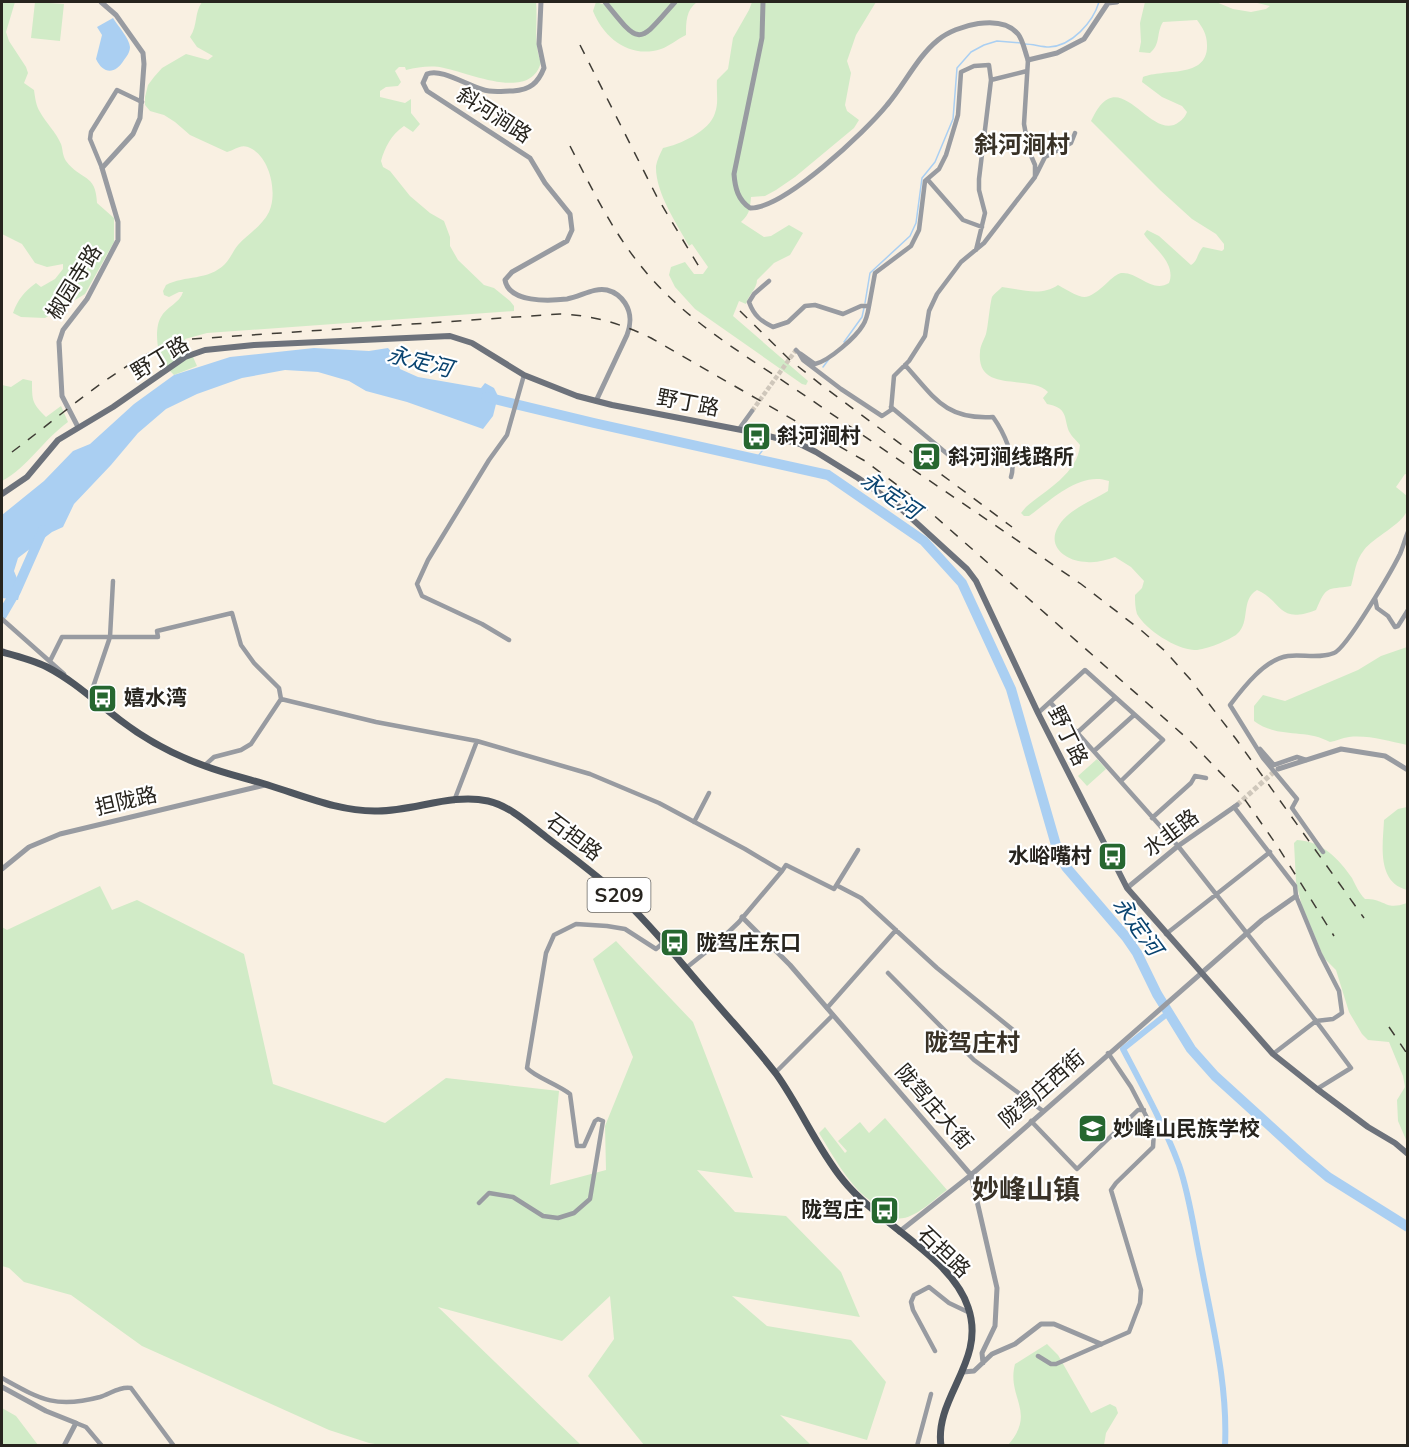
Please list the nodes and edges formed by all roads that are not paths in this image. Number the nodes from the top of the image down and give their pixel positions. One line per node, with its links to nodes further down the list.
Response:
1 (101, 2): 10 (street)
2 (541, 2): 21 (street, 斜河涧路)
3 (605, 2): 4 (street)
4 (675, 2)
5 (763, 2): 7 (street)
6 (1117, 2): 7 (street)
7 (1028, 60): 8 (street)
8 (1027, 71): 9 (street); 13 (street)
9 (991, 80): 14 (street); 15 (street)
10 (142, 102): 12 (street); 12 (street)
11 (1075, 133): 13 (street)
12 (102, 168): 24 (street, 椒园寺路)
13 (1035, 177): 16 (street)
14 (928, 180): 15 (street); 18 (street)
15 (982, 227): 16 (street)
16 (976, 250): 19 (street)
17 (768, 281): 18 (street)
18 (866, 306): 22 (street)
19 (905, 365): 22 (street); 27 (street)
20 (524, 375): 21 (main road, 野丁路); 24 (main road, 野丁路); 35 (street)
21 (596, 401): 25 (main road, 野丁路)
22 (891, 407): 26 (street)
23 (752, 411): 25 (street)
24 (78, 427): 28 (main road, 野丁路)
25 (739, 429): 43 (main road, 野丁路)
26 (951, 457)
27 (1011, 477)
28 (2, 494)
29 (1407, 532): 31 (street)
30 (113, 581): 34 (street)
31 (1375, 595): 32 (street); 47 (street)
32 (1407, 610)
33 (2, 619): 37 (street)
34 (110, 637): 37 (street); 39 (street); 41 (street)
35 (509, 640)
36 (2, 652): 38 (main road, 石担路 / S209)
37 (50, 661): 38 (street)
38 (72, 682): 39 (main road, 石担路 / S209)
39 (90, 696): 50 (main road, 石担路 / S209)
40 (1115, 698): 42 (street); 44 (street); 45 (street)
41 (281, 699): 46 (street); 50 (street)
42 (1050, 702): 43 (street); 45 (street)
43 (1038, 713): 68 (main road, 野丁路)
44 (1134, 715): 48 (street); 54 (street)
45 (1078, 732): 48 (street)
46 (477, 741): 57 (street); 60 (street)
47 (1256, 746): 49 (street); 64 (street)
48 (1095, 751): 54 (street)
49 (1306, 760): 51 (street); 52 (street)
50 (204, 766): 55 (main road, 石担路 / S209)
51 (1278, 769)
52 (1407, 770)
53 (1206, 778): 59 (street)
54 (1121, 781): 59 (street)
55 (267, 785): 57 (main road, 石担路 / S209); 65 (street, 担陇路)
56 (709, 793): 60 (street)
57 (454, 801): 75 (main road, 石担路 / S209)
58 (1235, 806): 61 (street, 水韭路); 63 (street)
59 (1152, 818): 61 (street)
60 (694, 822): 66 (street)
61 (1178, 846): 68 (street, 水韭路); 69 (street)
62 (858, 850): 67 (street)
63 (1270, 852): 69 (street); 70 (street)
64 (1323, 852)
65 (2, 869)
66 (782, 871): 67 (street); 71 (street)
67 (838, 886): 72 (street)
68 (1127, 888): 73 (main road, 野丁路)
69 (1214, 894): 73 (street); 74 (street)
70 (1296, 896): 74 (street, 陇驾庄西街); 81 (street)
71 (742, 917): 76 (street); 79 (street, 陇驾庄大街)
72 (896, 930): 79 (street); 82 (street)
73 (1167, 934): 78 (main road, 野丁路)
74 (1246, 934): 78 (street, 陇驾庄西街); 81 (street)
75 (663, 942): 76 (main road, 石担路 / S209); 92 (street)
76 (686, 968): 85 (main road, 石担路 / S209)
77 (888, 973): 88 (street)
78 (1200, 975): 83 (street, 陇驾庄西街); 84 (main road, 野丁路)
79 (827, 1008): 80 (street, 陇驾庄大街)
80 (833, 1015): 85 (street); 91 (street, 陇驾庄大街)
81 (1316, 1021): 84 (street); 86 (street)
82 (1018, 1034)
83 (1108, 1053): 87 (street); 88 (street, 陇驾庄西街)
84 (1273, 1054): 86 (main road, 野丁路)
85 (775, 1073): 93 (main road, 石担路 / S209)
86 (1317, 1089): 90 (main road, 野丁路)
87 (1144, 1110): 89 (street); 95 (street)
88 (1043, 1111): 89 (street, 陇驾庄西街)
89 (1031, 1121): 91 (street, 陇驾庄西街)
90 (1407, 1155)
91 (970, 1175): 93 (street, 陇驾庄西街); 98 (street, 陇驾庄大街)
92 (479, 1203)
93 (899, 1232): 94 (main road, 石担路 / S209)
94 (970, 1313): 96 (street); 99 (main road, 石担路 / S209)
95 (1101, 1344): 97 (street); 98 (street)
96 (935, 1351)
97 (1038, 1356)
98 (983, 1363): 99 (street)
99 (963, 1372): 108 (main road, 石担路 / S209)
100 (2, 1378): 106 (street)
101 (2, 1387): 103 (street)
102 (931, 1394): 107 (street)
103 (76, 1423): 104 (street); 105 (street)
104 (64, 1446)
105 (102, 1446)
106 (174, 1446)
107 (917, 1446)
108 (941, 1446)

